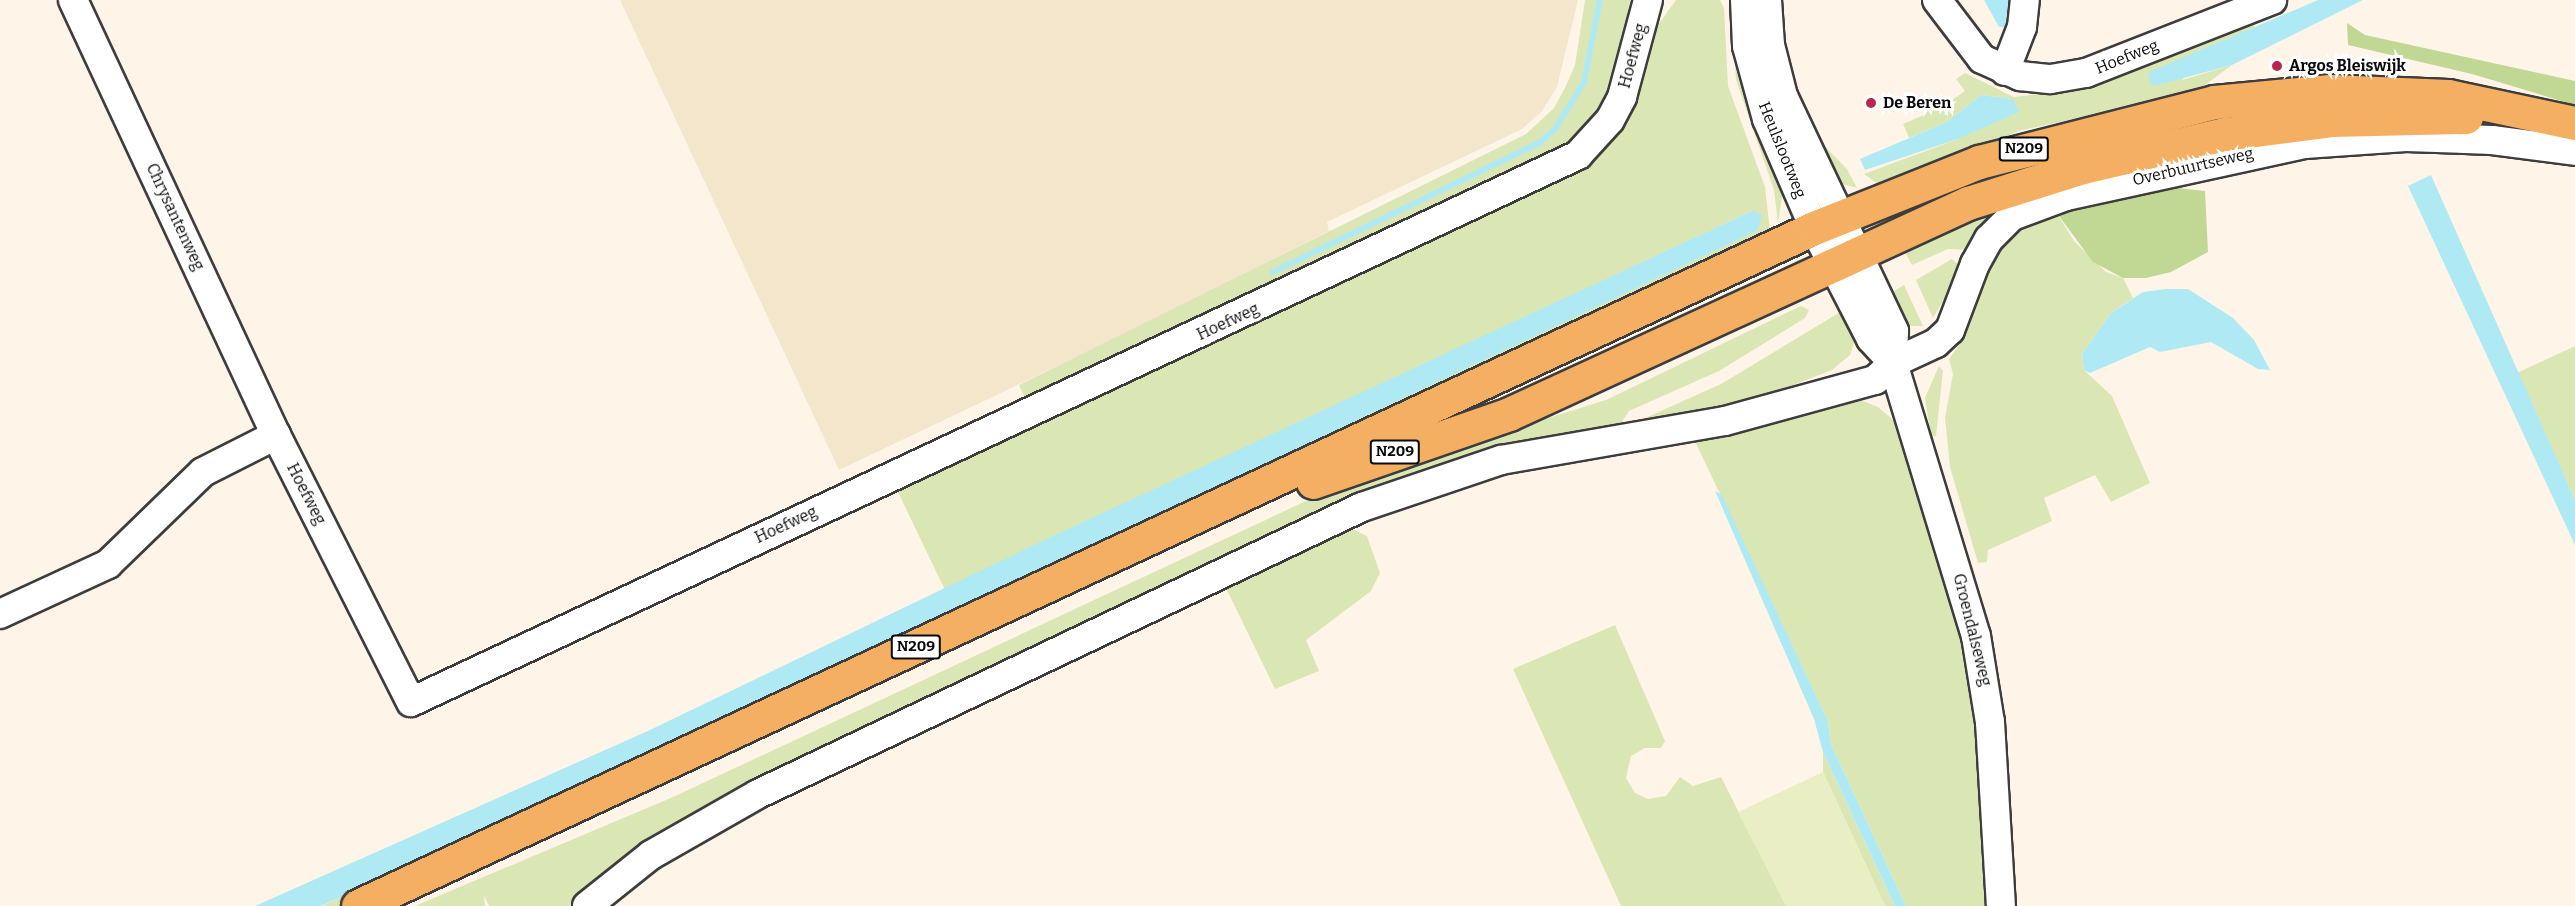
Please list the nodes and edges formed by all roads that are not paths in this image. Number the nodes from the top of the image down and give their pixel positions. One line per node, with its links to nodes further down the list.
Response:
1 (73, 0): 14 (street, Chrysantenweg)
2 (1648, 0): 14 (street, Hoefweg)
3 (1745, 0): 11 (street, Heulslootweg)
4 (1767, 0): 11 (street, Heulslootweg)
5 (1937, 0): 8 (street, Hoefweg)
6 (2025, 0): 8 (street)
7 (2272, 0): 8 (street, Hoefweg)
8 (2005, 71)
9 (2565, 121): 11 (main road, Overbuurtseweg / N209); 12 (main road, Overbuurtseweg / N209)
10 (2575, 151): 13 (street, Overbuurtseweg)
11 (1827, 222): 12 (street, Groendalseweg); 16 (main road, N209)
12 (1846, 259): 13 (street, Groendalseweg); 17 (main road, N209)
13 (1893, 363): 18 (street); 19 (street, Groendalseweg)
14 (276, 435): 15 (street)
15 (0, 614)
16 (358, 906)
17 (402, 906)
18 (587, 906)
19 (2001, 906)

